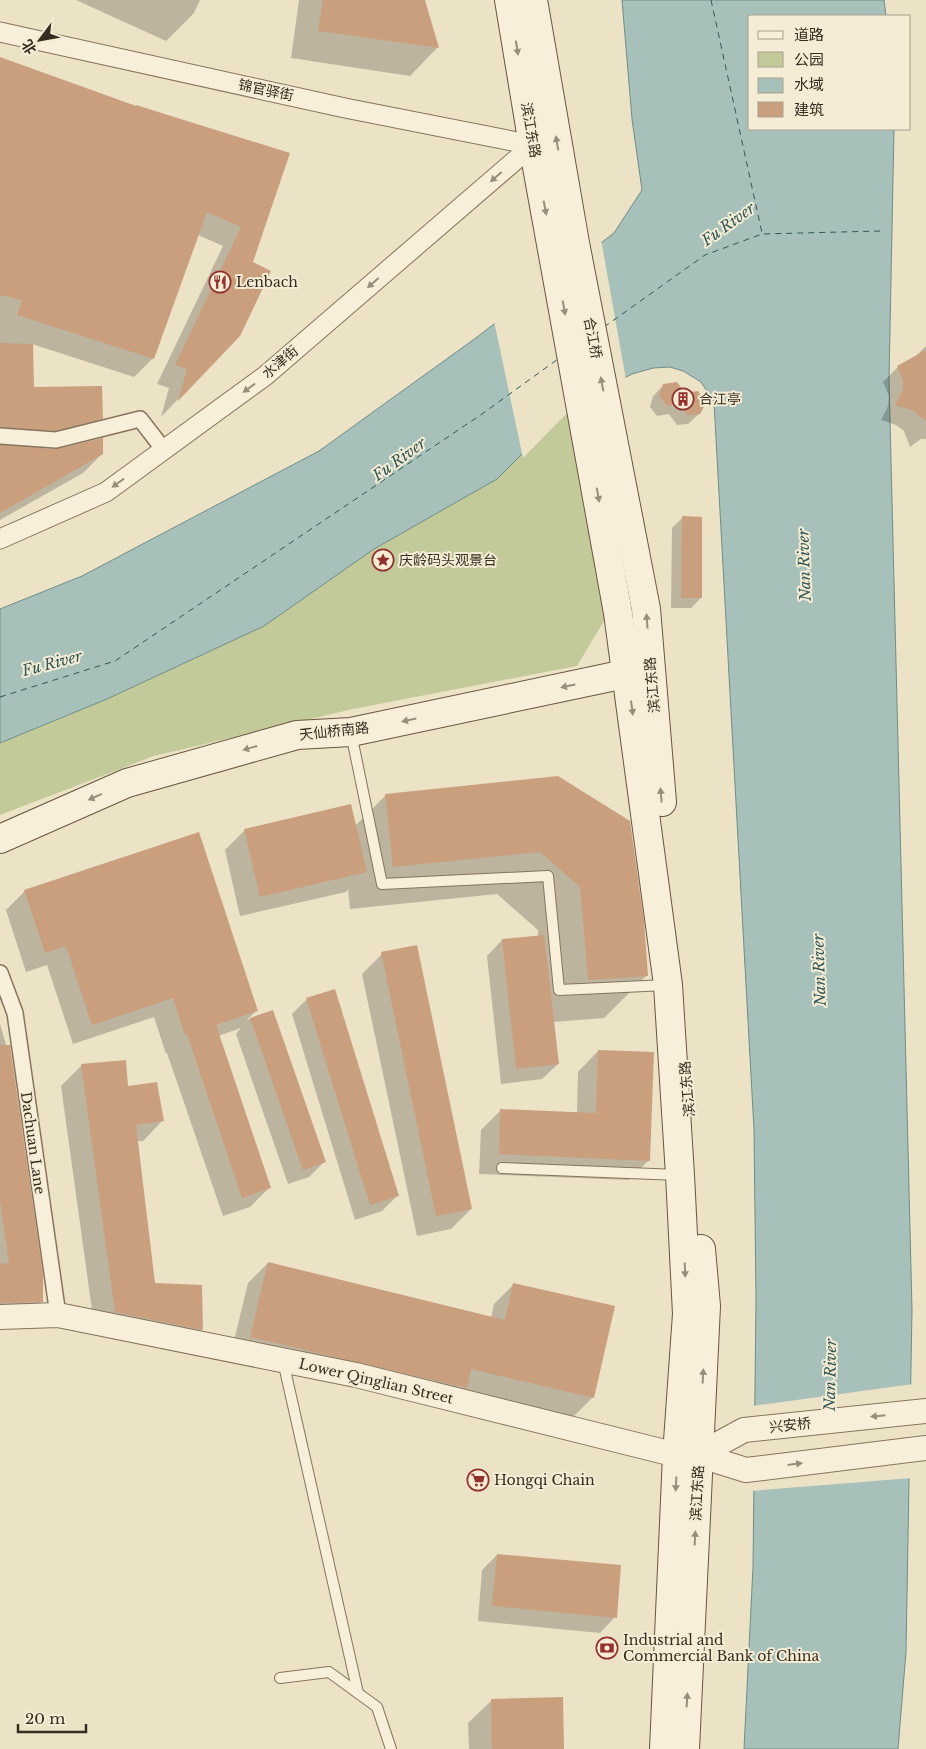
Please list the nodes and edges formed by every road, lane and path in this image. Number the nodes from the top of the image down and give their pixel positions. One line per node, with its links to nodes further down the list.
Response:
1 (510, 0): 4 (main road, 滨江东路, one-way to 4)
2 (533, 0): 5 (main road, 滨江东路, one-way to 2)
3 (0, 32): 4 (street, 锦官驿街)
4 (533, 145): 5 (main road, 滨江东路, one-way to 5); 8 (street, 水津街, one-way to 8)
5 (565, 252): 7 (main road, 合江桥)
6 (0, 436): 8 (street)
7 (600, 440): 10 (main road, 滨江东路)
8 (164, 450): 9 (street, 水津街, one-way to 9)
9 (0, 540)
10 (639, 671): 11 (main road, 天仙桥南路, one-way to 11); 14 (main road, 滨江东路, one-way to 14); 22 (main road, 滨江东路, one-way to 10)
11 (351, 732): 12 (main road, 天仙桥南路, one-way to 12); 14 (lane)
12 (0, 839)
13 (0, 973): 17 (street, Dachuan Lane)
14 (668, 984): 16 (main road, 滨江东路)
15 (502, 1168): 16 (lane)
16 (680, 1175): 22 (main road, 滨江东路, one-way to 22)
17 (58, 1315): 18 (street, Lower Qinglian Street); 19 (street, Lower Qinglian Street)
18 (0, 1317)
19 (283, 1360): 22 (street, Lower Qinglian Street); 24 (lane)
20 (926, 1411): 22 (street, 兴安桥, one-way to 22)
21 (926, 1448): 22 (street, Lower Qinglian Street, one-way to 21)
22 (688, 1455): 26 (main road, 滨江东路, one-way to 26); 27 (main road, 滨江东路, one-way to 22)
23 (280, 1678): 24 (lane)
24 (358, 1693): 25 (lane)
25 (391, 1749)
26 (664, 1749)
27 (685, 1749)

